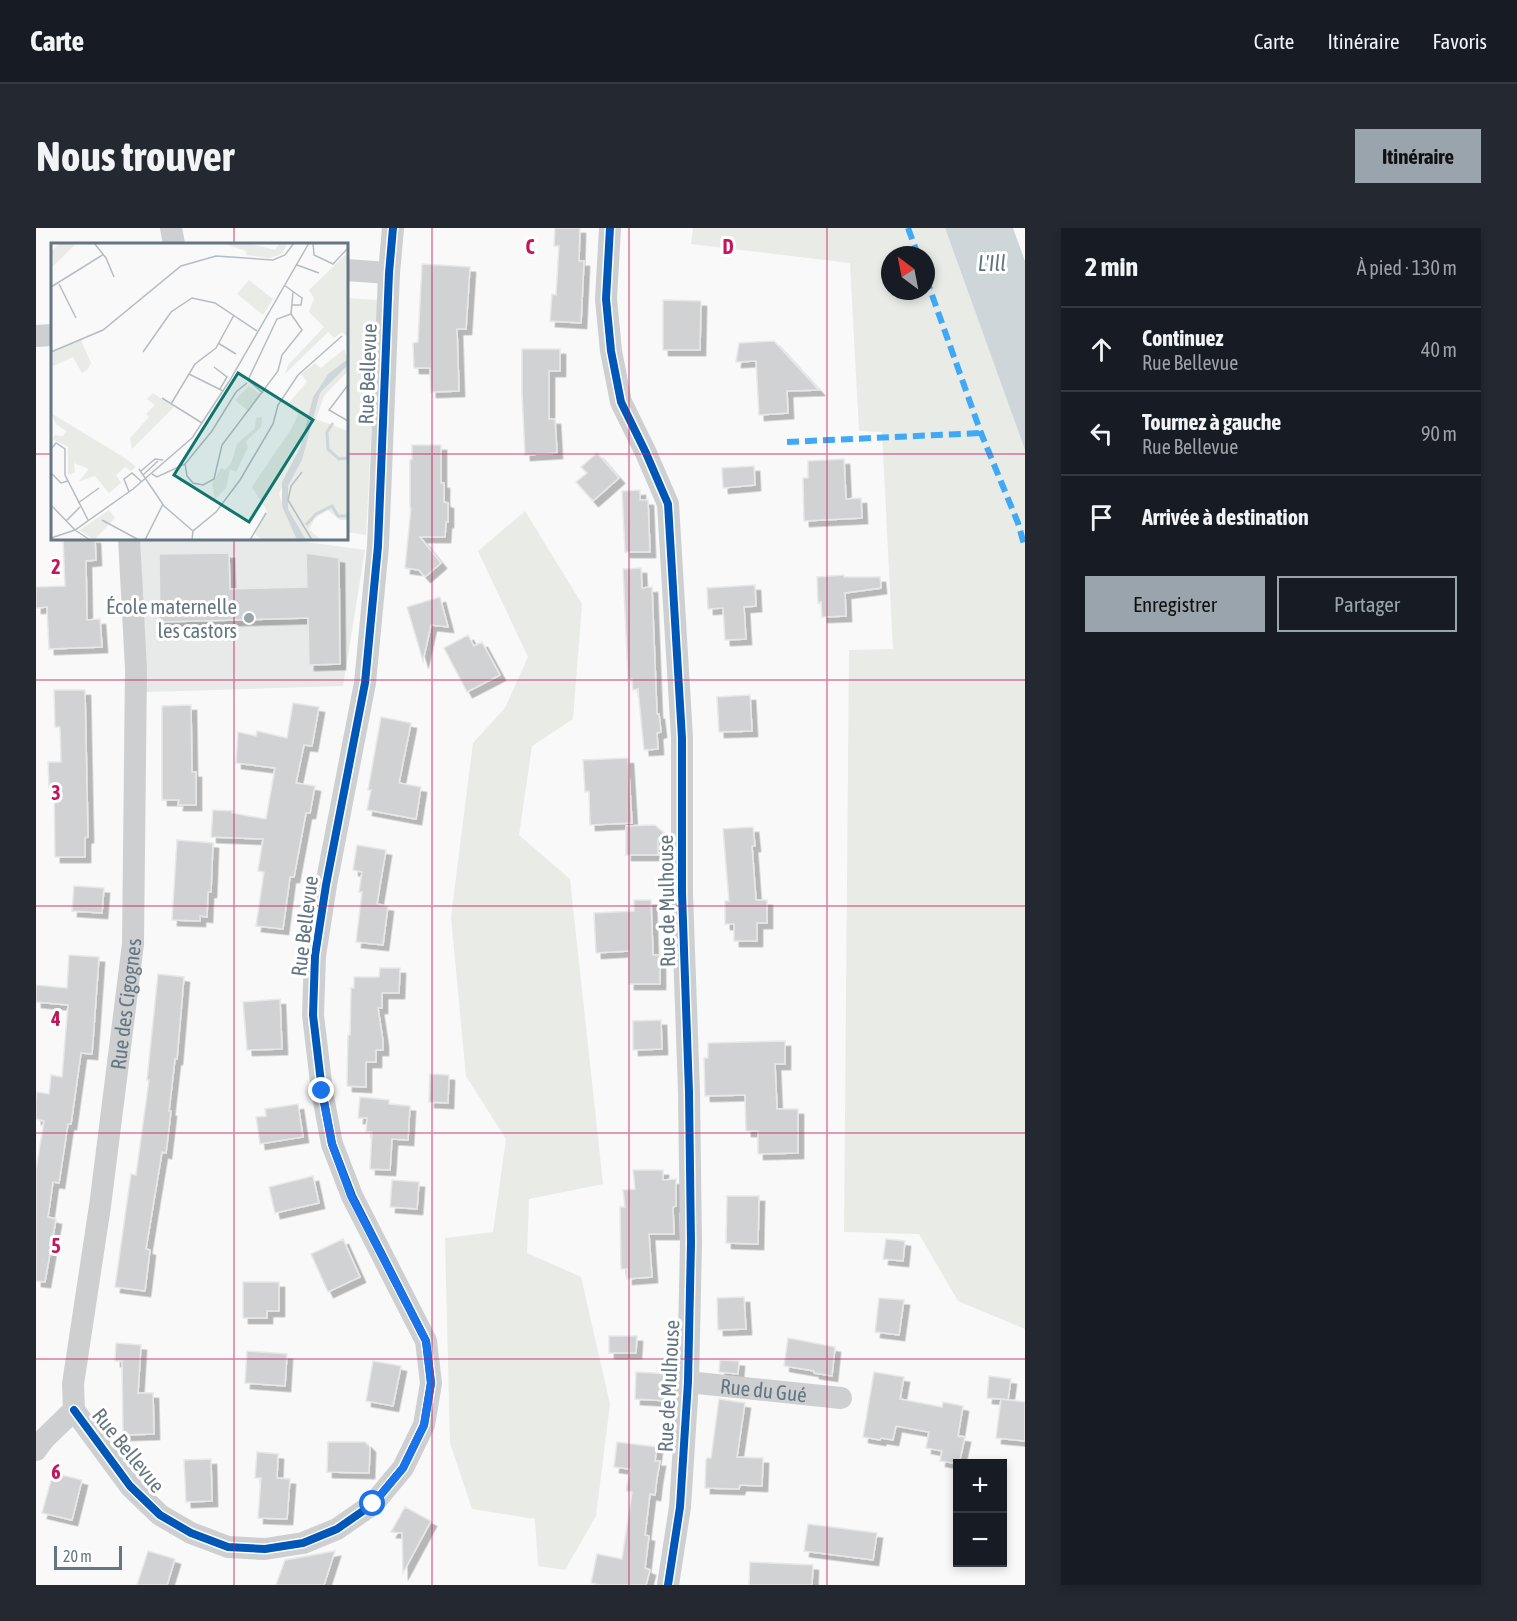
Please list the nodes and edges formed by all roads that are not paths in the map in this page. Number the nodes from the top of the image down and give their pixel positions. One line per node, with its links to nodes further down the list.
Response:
1 (171, 228): 4 (street)
2 (393, 228): 6 (street, Rue Bellevue)
3 (610, 228): 10 (street, Rue de Mulhouse)
4 (174, 243)
5 (348, 270): 6 (street)
6 (389, 273): 12 (street, Rue Bellevue)
7 (51, 335): 8 (street)
8 (36, 336)
9 (129, 540): 12 (street, Rue des Cigognes)
10 (688, 1382): 11 (street, Rue du Gué); 14 (street, Rue de Mulhouse)
11 (841, 1398)
12 (74, 1410): 13 (street)
13 (36, 1450)
14 (668, 1585)

